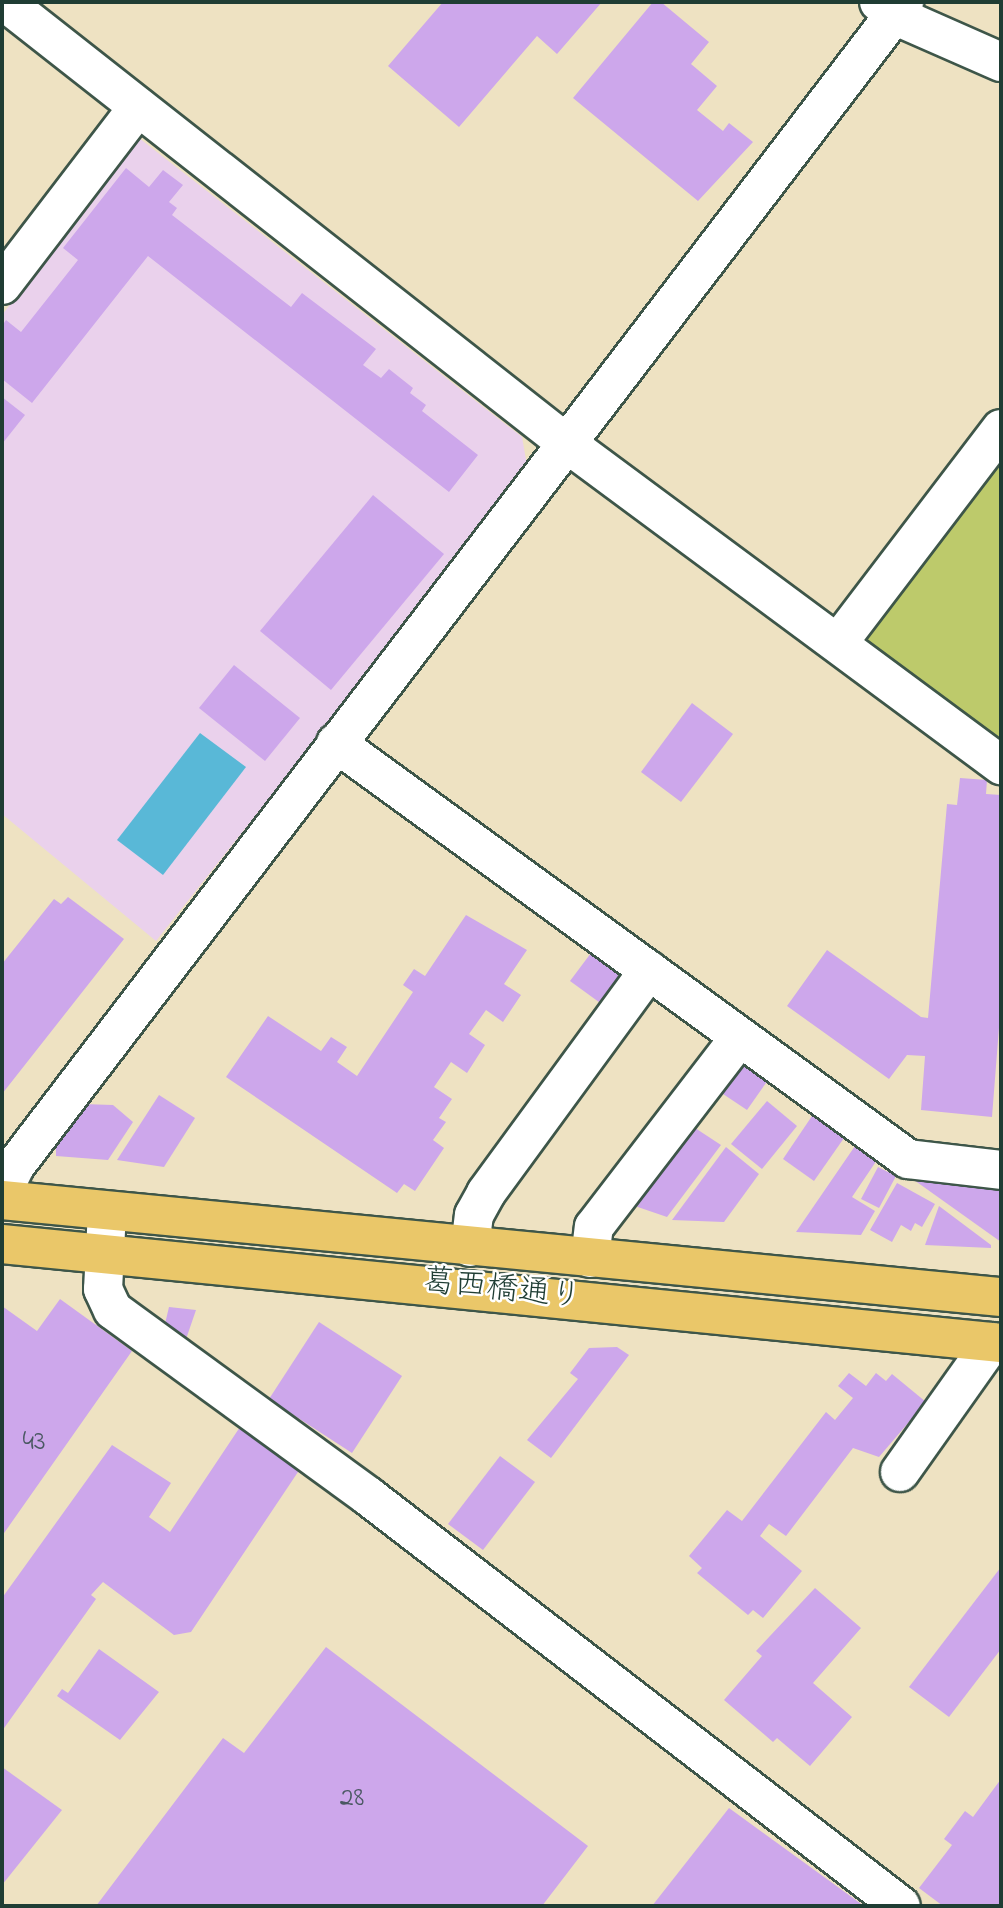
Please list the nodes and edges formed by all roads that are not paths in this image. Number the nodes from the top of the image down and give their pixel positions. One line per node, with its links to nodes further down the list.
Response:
1 (5, 2): 4 (street)
2 (892, 6): 3 (street); 7 (street)
3 (1001, 62)
4 (138, 107): 5 (street); 7 (street)
5 (2, 285)
6 (1001, 429): 8 (street)
7 (565, 442): 8 (street); 9 (street)
8 (838, 643): 10 (street)
9 (336, 743): 11 (street); 14 (street)
10 (1001, 765)
11 (649, 970): 12 (street); 18 (street)
12 (738, 1039): 13 (street); 20 (street)
13 (1001, 1170)
14 (2, 1193)
15 (2, 1200): 16 (main road, 葛西橋通り)
16 (107, 1211): 18 (main road, 葛西橋通り); 19 (street)
17 (2, 1244): 19 (main road, 葛西橋通り)
18 (470, 1247): 20 (main road, 葛西橋通り)
19 (104, 1254): 22 (main road, 葛西橋通り); 24 (street)
20 (590, 1258): 21 (main road, 葛西橋通り)
21 (1001, 1297)
22 (996, 1343): 23 (street)
23 (900, 1472)
24 (901, 1906)

